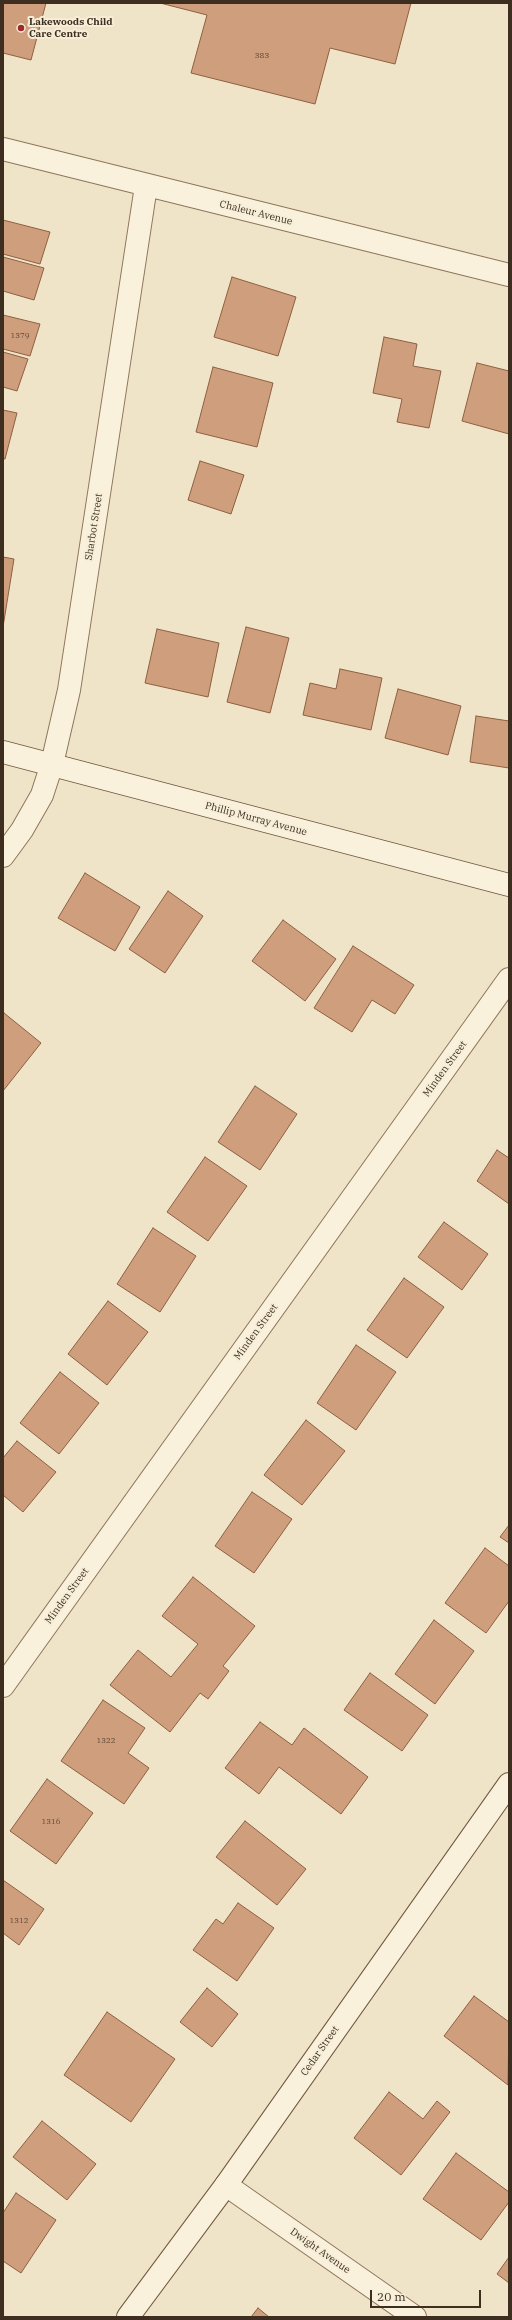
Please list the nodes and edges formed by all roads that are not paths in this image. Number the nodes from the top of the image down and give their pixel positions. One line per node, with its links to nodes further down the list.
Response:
1 (3, 149): 2 (street, Chaleur Avenue)
2 (146, 186): 3 (street, Chaleur Avenue); 5 (street, Sharbot Street)
3 (509, 275)
4 (3, 752): 5 (street, Phillip Murray Avenue)
5 (52, 764): 6 (street, Sharbot Street); 7 (street, Phillip Murray Avenue)
6 (3, 856)
7 (509, 885)
8 (509, 979): 9 (street, Minden Street)
9 (3, 1686)
10 (509, 1784): 11 (street, Cedar Street)
11 (226, 2185): 12 (street, Cedar Street); 13 (street, Dwight Avenue)
12 (128, 2317)
13 (415, 2317)

